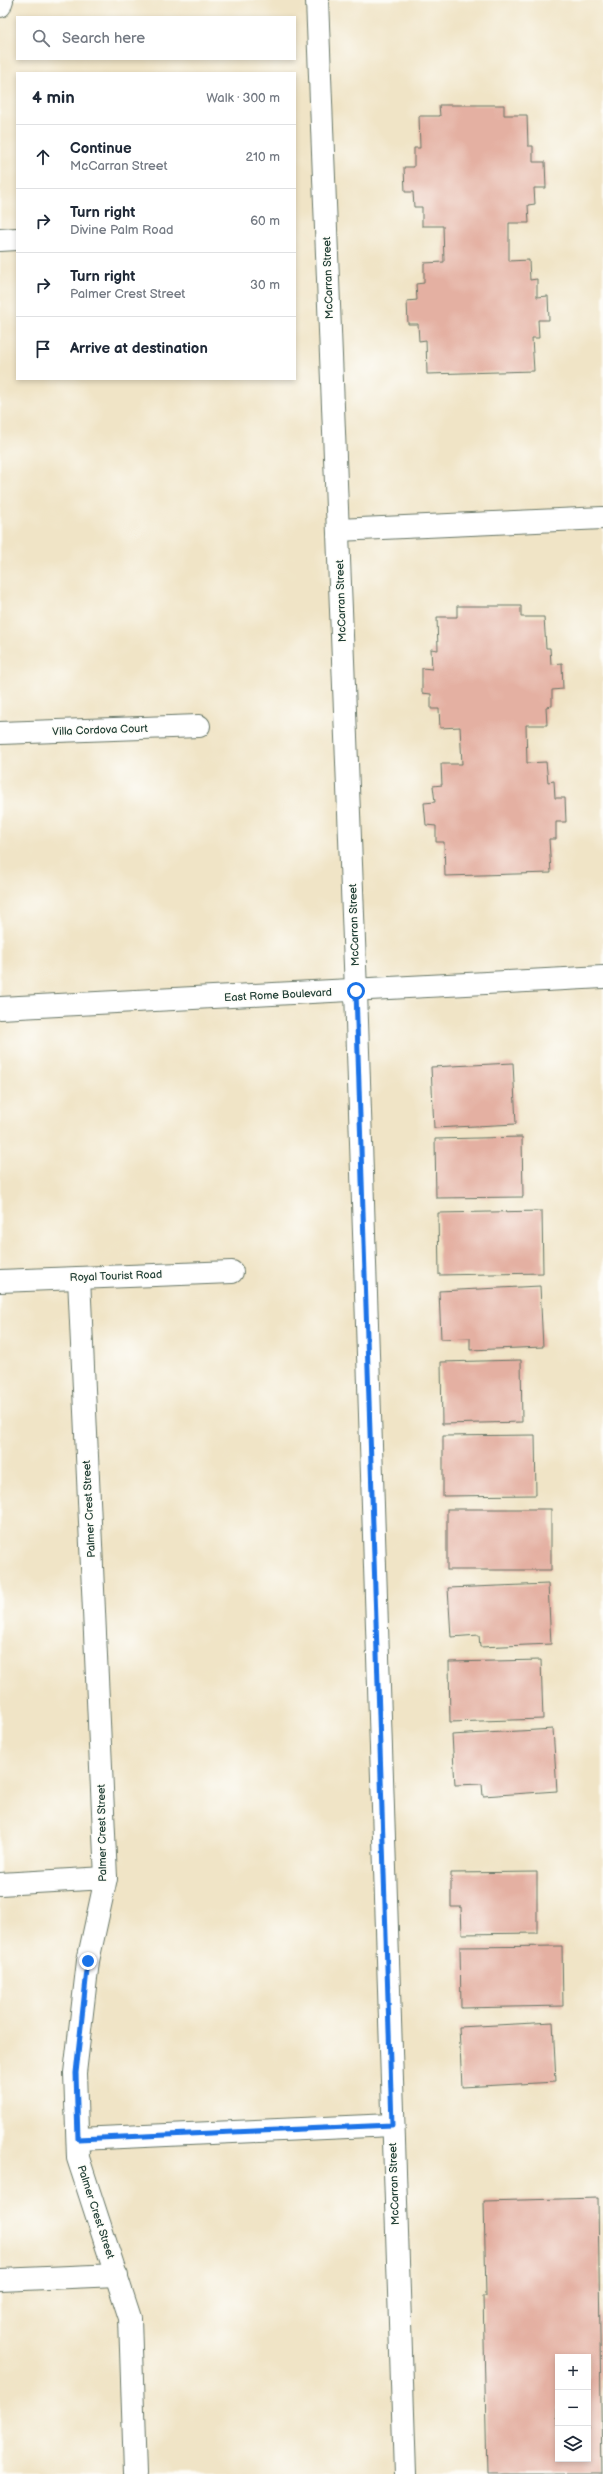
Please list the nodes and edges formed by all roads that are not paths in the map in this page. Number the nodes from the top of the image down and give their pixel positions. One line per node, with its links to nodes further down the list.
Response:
1 (2, 0): 3 (street)
2 (316, 0): 7 (street, McCarran Street)
3 (0, 6)
4 (16, 239): 5 (street)
5 (0, 240)
6 (603, 518): 7 (street)
7 (338, 530): 11 (street, McCarran Street)
8 (199, 726): 9 (street, Villa Cordova Court)
9 (0, 733)
10 (603, 977): 11 (street, East Rome Boulevard)
11 (356, 991): 12 (street, East Rome Boulevard); 18 (street, McCarran Street)
12 (0, 1008)
13 (232, 1272): 14 (street, Royal Tourist Road)
14 (79, 1278): 15 (street, Royal Tourist Road); 16 (street, Palmer Crest Street)
15 (0, 1281)
16 (106, 1878): 17 (street); 19 (street, Palmer Crest Street)
17 (0, 1884)
18 (392, 2125): 19 (street); 23 (street, McCarran Street)
19 (78, 2139): 20 (street, Palmer Crest Street)
20 (117, 2275): 21 (street); 22 (street, Palmer Crest Street)
21 (0, 2280)
22 (135, 2474)
23 (405, 2474)

